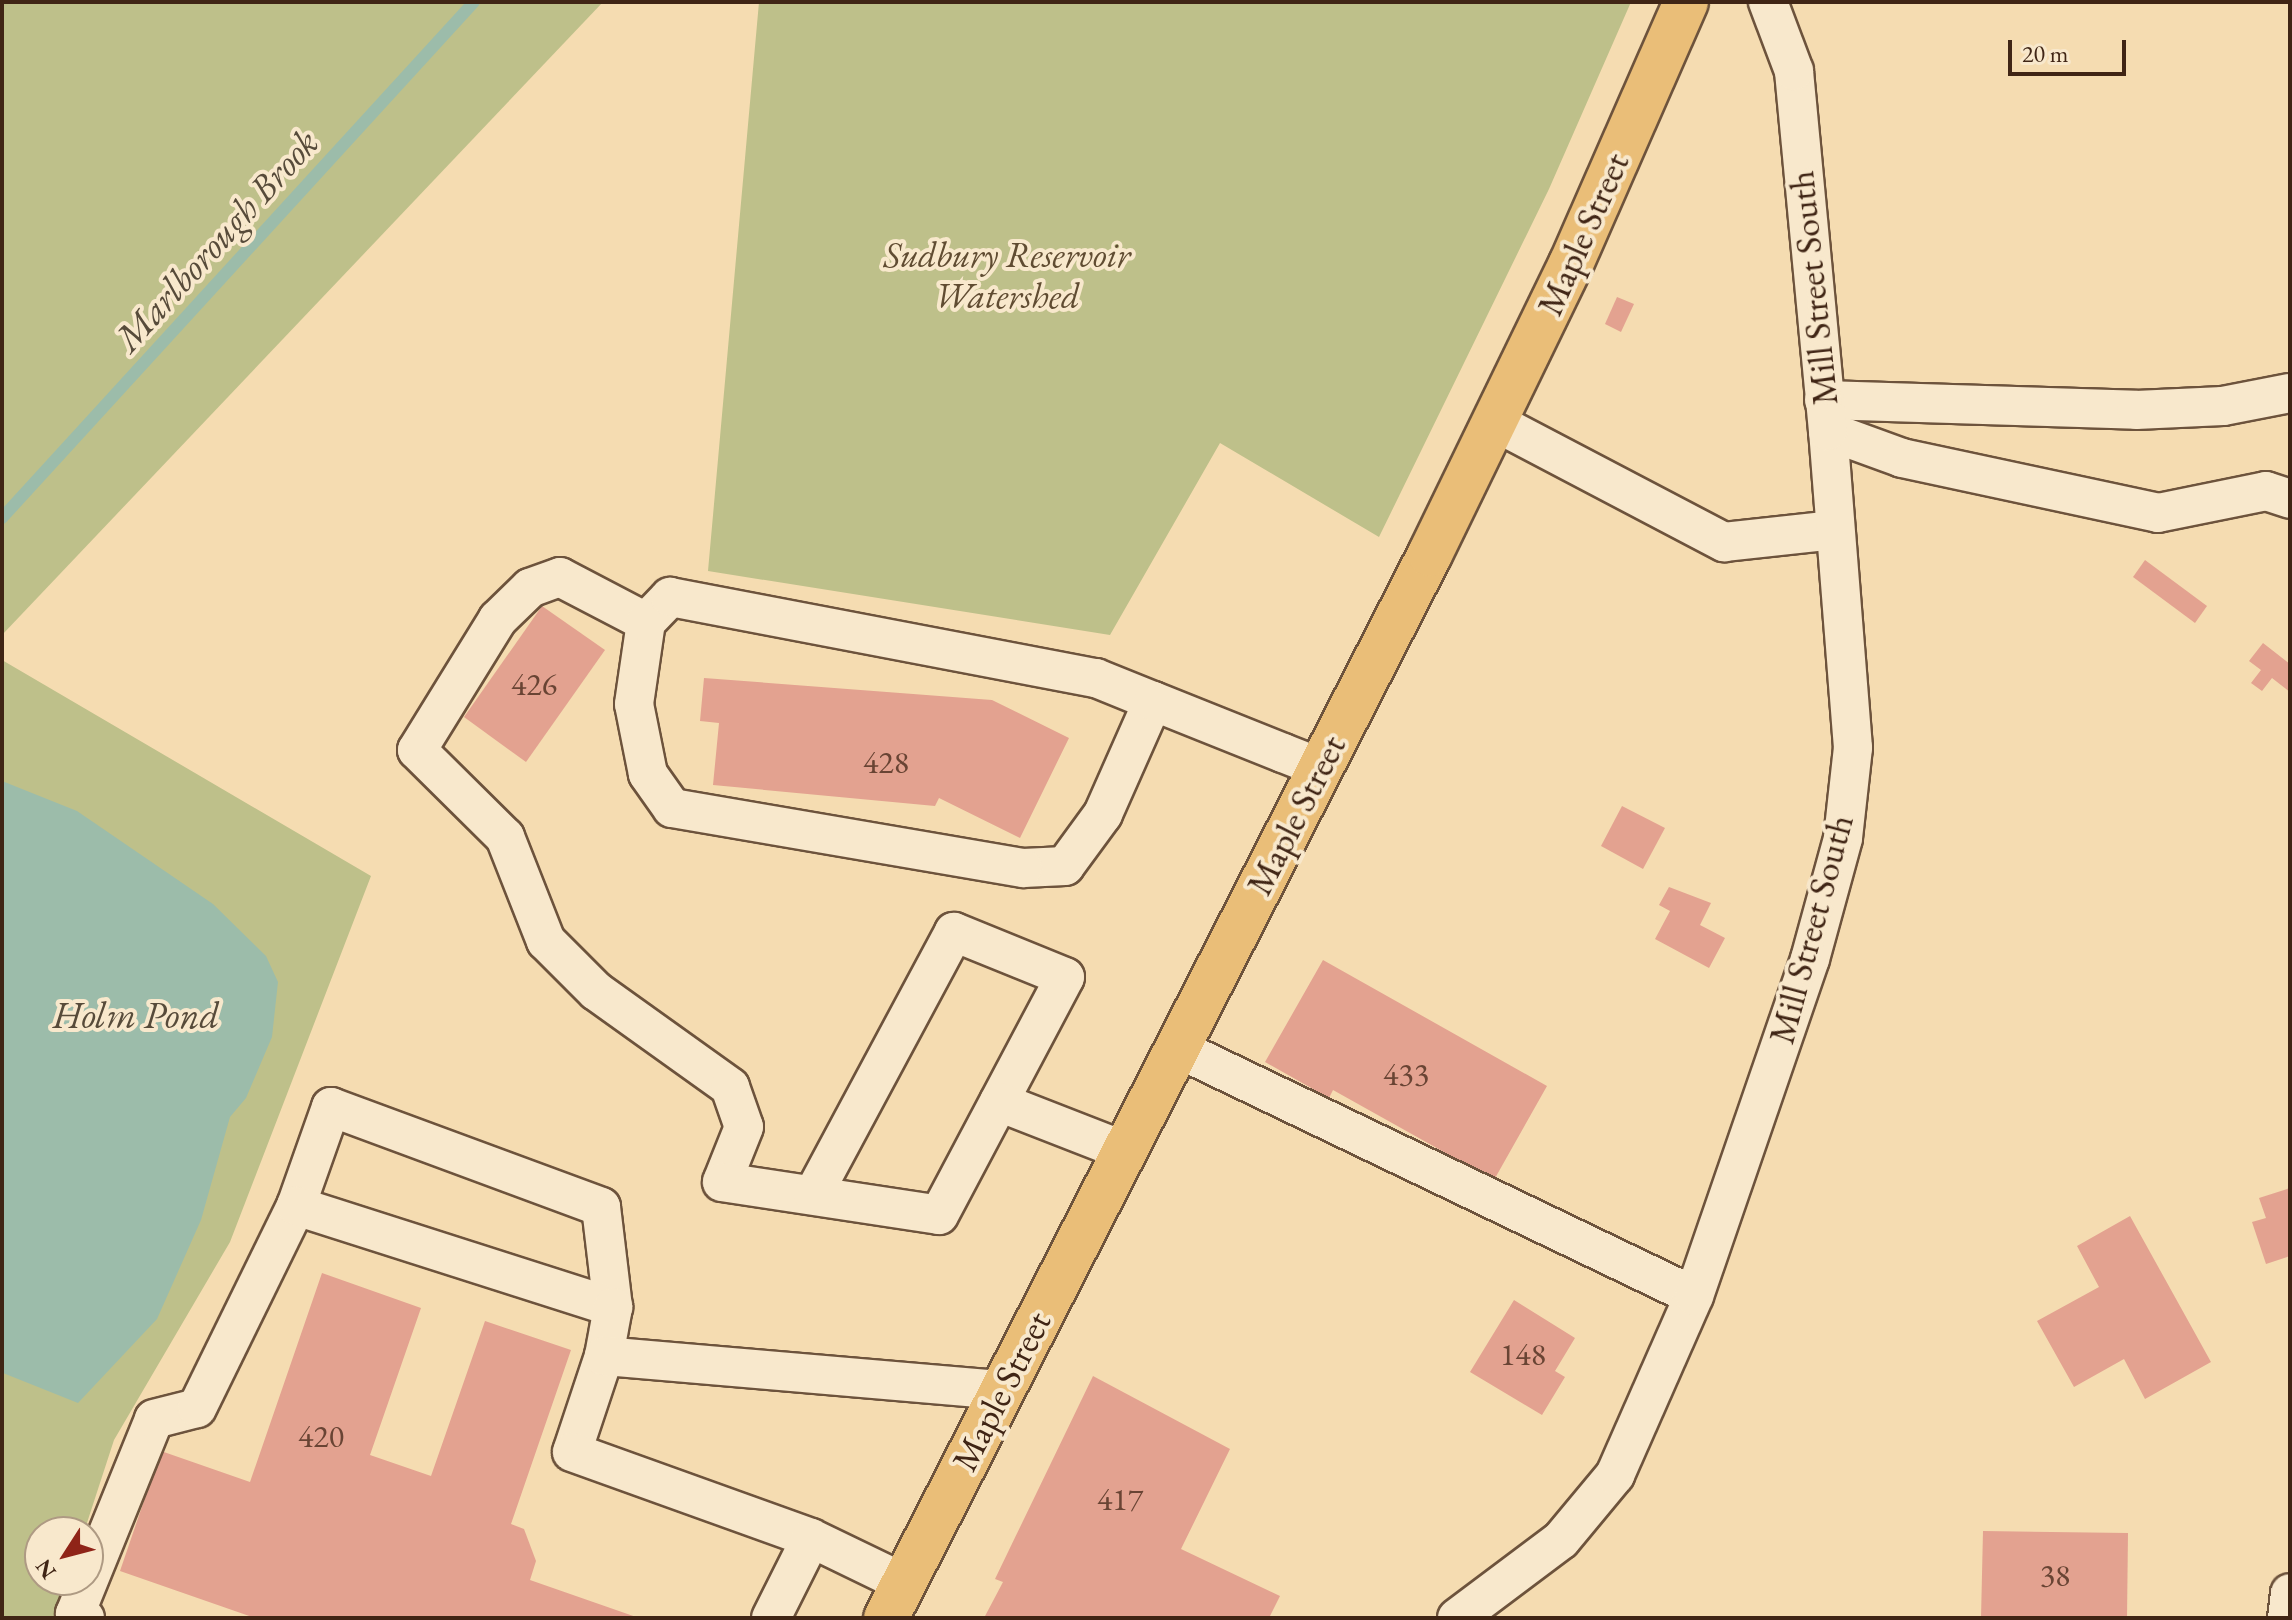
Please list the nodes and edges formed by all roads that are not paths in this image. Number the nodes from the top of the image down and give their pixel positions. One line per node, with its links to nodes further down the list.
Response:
1 (1686, 2): 5 (main road, Maple Street)
2 (1768, 2): 4 (street, Mill Street South)
3 (2290, 393): 4 (street)
4 (1826, 416): 6 (street); 7 (street, Mill Street South)
5 (1495, 422): 7 (street); 10 (main road, Maple Street)
6 (2290, 499)
7 (1834, 530): 16 (street, Mill Street South)
8 (646, 622): 9 (street); 9 (street); 14 (street)
9 (1153, 701): 10 (street)
10 (1321, 768): 11 (main road, Maple Street)
11 (1177, 1048): 13 (main road, Maple Street); 16 (street)
12 (999, 1102): 13 (street); 14 (street); 14 (street)
13 (1125, 1151): 19 (main road, Maple Street)
14 (813, 1195)
15 (296, 1206): 17 (street); 17 (street); 23 (street)
16 (1694, 1296): 25 (street, Mill Street South)
17 (613, 1307): 18 (street)
18 (604, 1356): 19 (street); 20 (street)
19 (1001, 1390): 22 (main road, Maple Street)
20 (811, 1538): 22 (street); 24 (street)
21 (2290, 1593): 26 (street)
22 (895, 1601)
23 (85, 1618)
24 (771, 1618)
25 (1457, 1618)
26 (2287, 1618)

